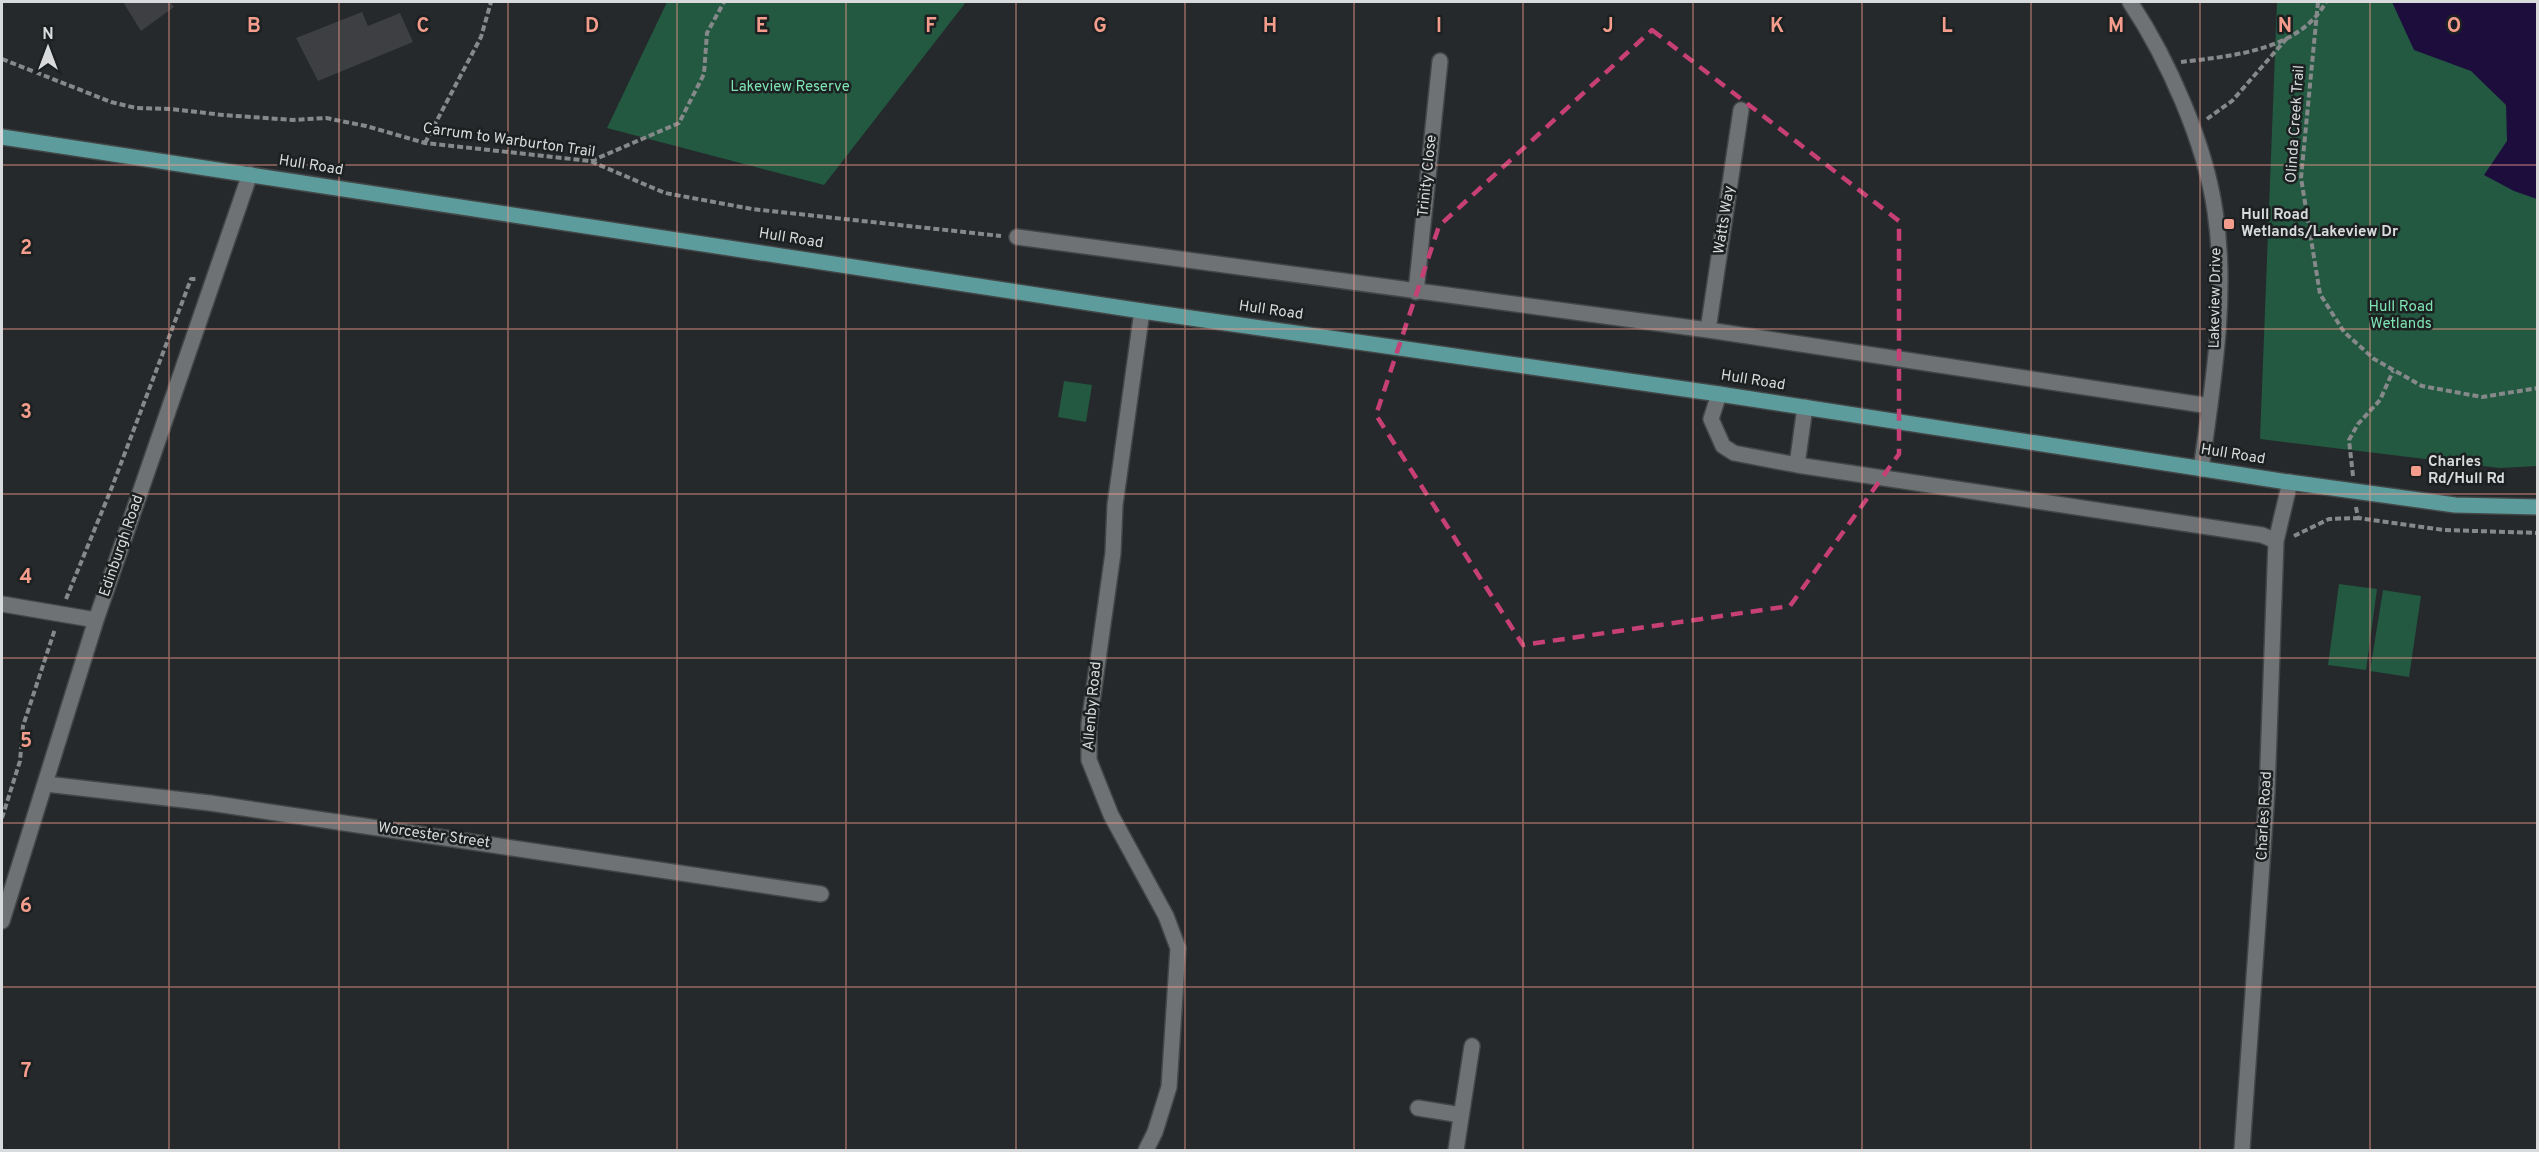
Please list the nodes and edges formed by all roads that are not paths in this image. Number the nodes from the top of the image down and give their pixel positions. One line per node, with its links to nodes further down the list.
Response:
1 (2130, 2): 11 (street, Lakeview Drive)
2 (1440, 61): 7 (street, Trinity Close)
3 (1741, 110): 9 (street, Watts Way)
4 (2, 137): 5 (main road, Hull Road)
5 (250, 174): 8 (main road, Hull Road); 19 (street, Edinburgh Road)
6 (1017, 237): 7 (street)
7 (1416, 291): 9 (street)
8 (1142, 311): 10 (main road, Hull Road); 26 (street, Allenby Road)
9 (1708, 330): 11 (street)
10 (1719, 394): 12 (main road, Hull Road); 13 (street)
11 (2210, 406): 14 (street, Lakeview Drive)
12 (1805, 407): 13 (street); 14 (main road, Hull Road)
13 (1797, 465): 17 (street)
14 (2201, 469): 15 (main road, Hull Road)
15 (2290, 482): 16 (main road, Hull Road); 17 (street, Charles Road)
16 (2538, 507)
17 (2276, 541): 28 (street, Charles Road)
18 (2, 604): 19 (street)
19 (96, 620): 20 (street, Edinburgh Road)
20 (46, 784): 21 (street, Worcester Street); 22 (street, Edinburgh Road)
21 (821, 894)
22 (2, 921)
23 (1472, 1046): 25 (street)
24 (1418, 1108): 25 (street)
25 (1461, 1115): 27 (street)
26 (1146, 1150)
27 (1456, 1150)
28 (2242, 1150)

